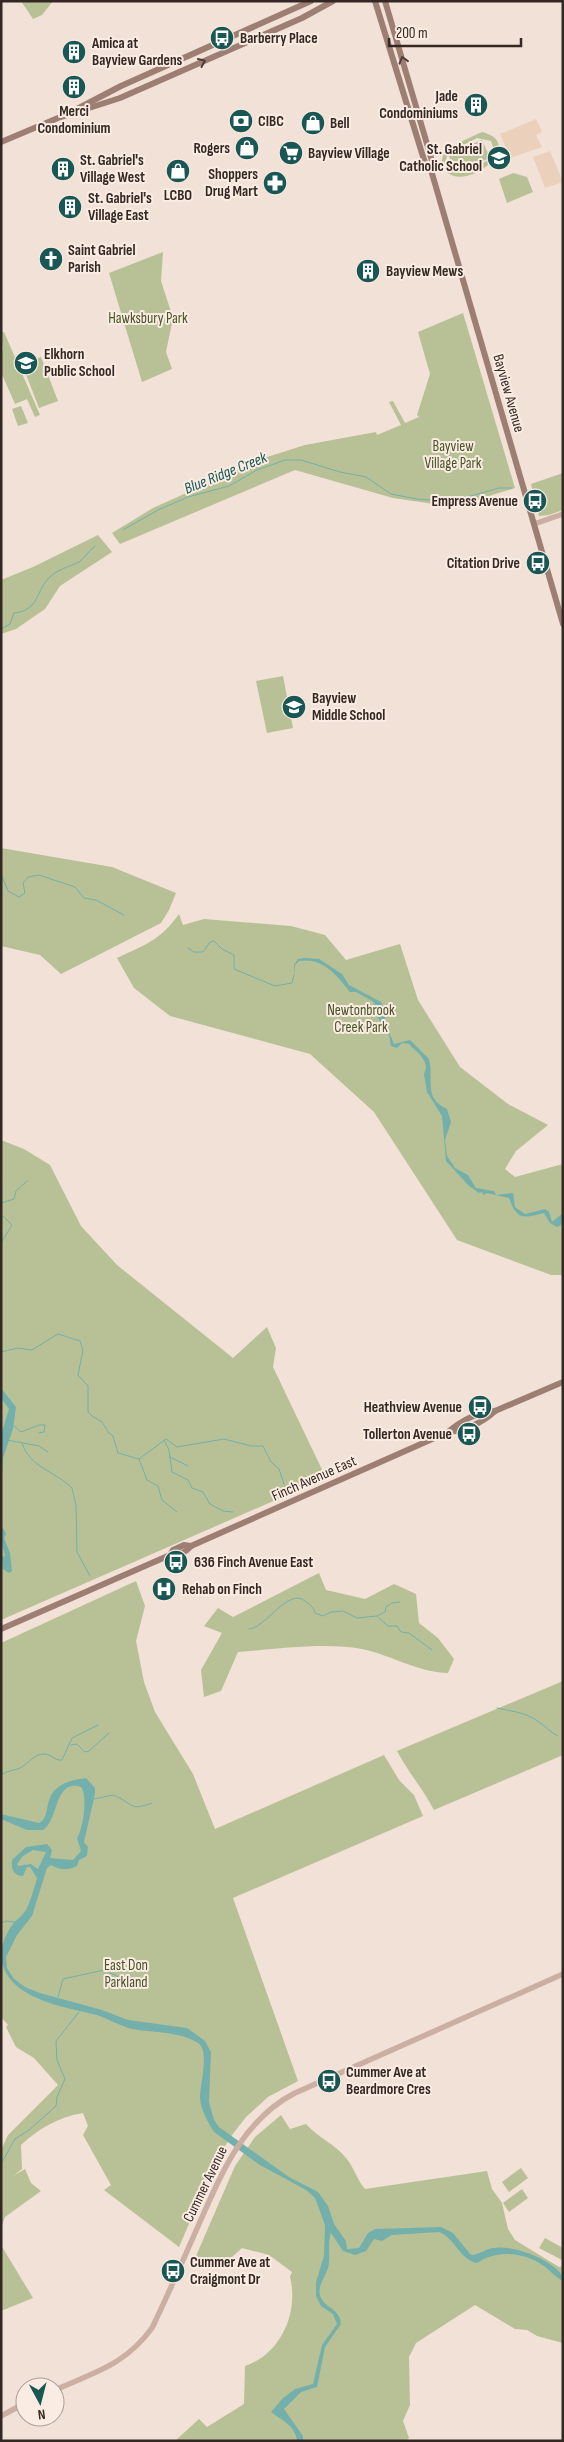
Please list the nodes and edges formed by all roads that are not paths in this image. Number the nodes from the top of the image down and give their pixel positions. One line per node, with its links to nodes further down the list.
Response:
1 (311, 1): 5 (main road)
2 (333, 1): 5 (main road, one-way to 2)
3 (375, 1): 6 (main road, Bayview Avenue)
4 (385, 1): 8 (main road, Bayview Avenue, one-way to 4)
5 (58, 118): 7 (main road)
6 (413, 122): 8 (main road); 9 (main road, Bayview Avenue)
7 (1, 142)
8 (427, 144): 9 (main road, Bayview Avenue)
9 (431, 170): 11 (main road, Bayview Avenue)
10 (563, 514): 11 (street)
11 (534, 524): 12 (main road, Bayview Avenue)
12 (563, 624)
13 (563, 1382): 14 (main road, Finch Avenue East)
14 (1, 1629)
15 (563, 1974): 16 (street, Cummer Avenue)
16 (65, 2386)
17 (15, 2408): 18 (street)
18 (1, 2416)

